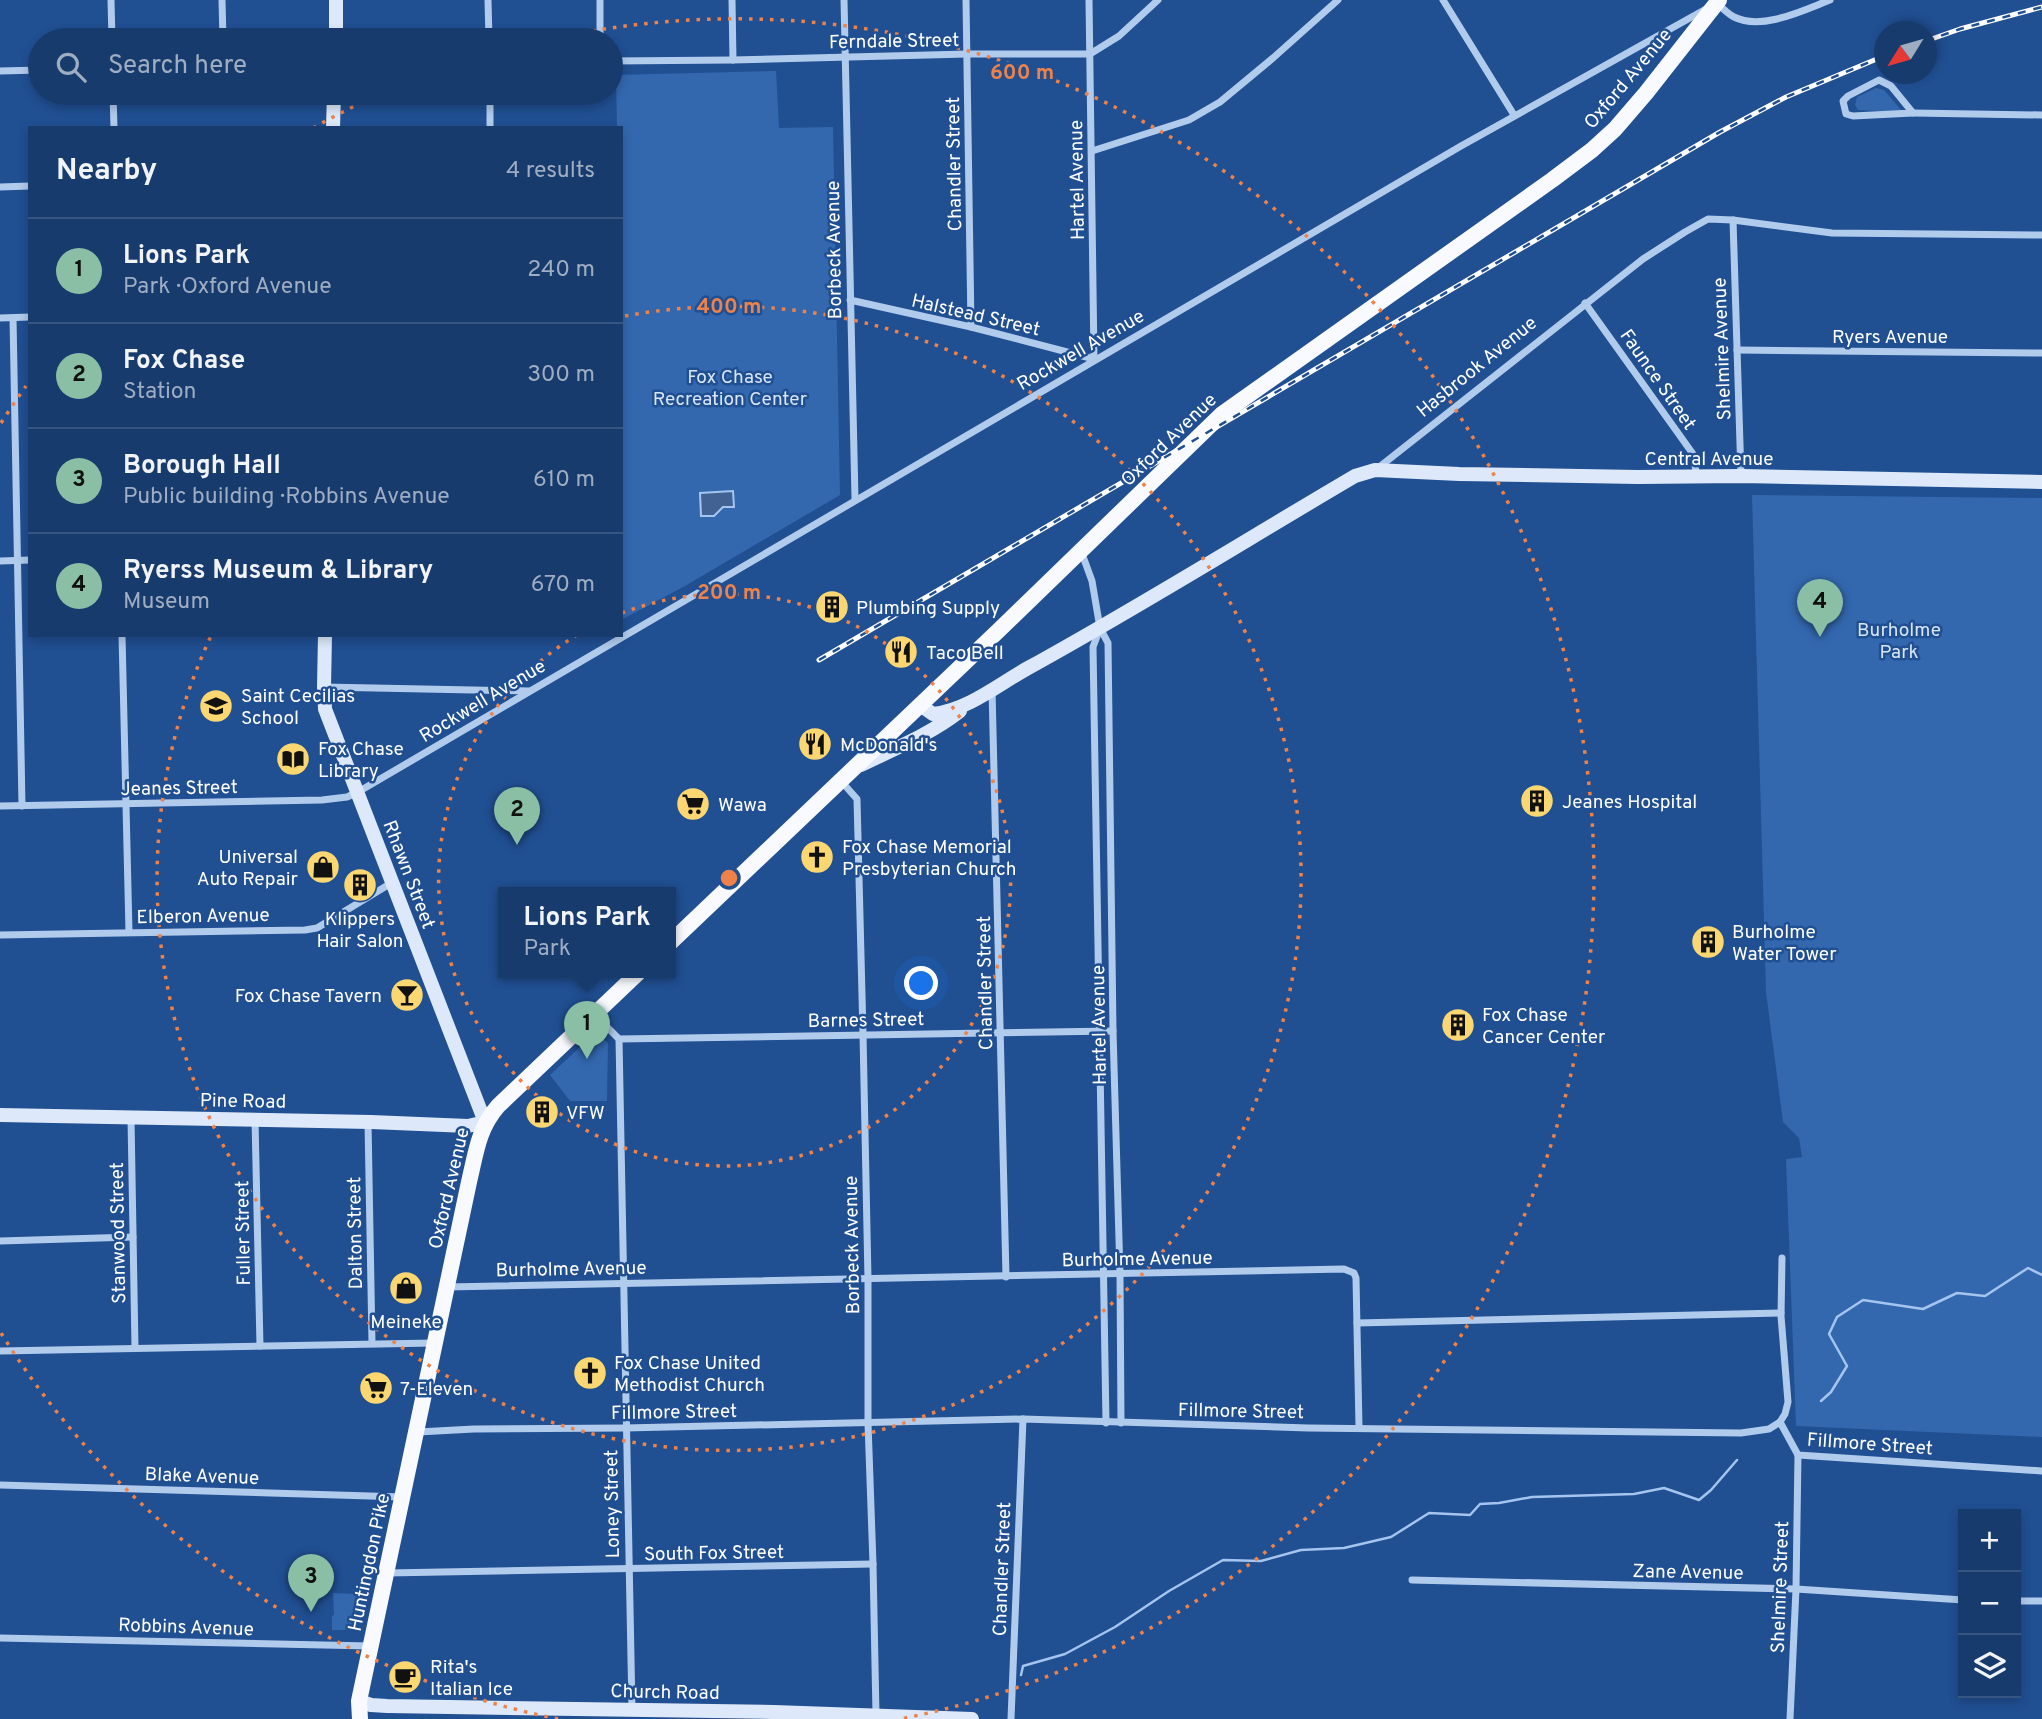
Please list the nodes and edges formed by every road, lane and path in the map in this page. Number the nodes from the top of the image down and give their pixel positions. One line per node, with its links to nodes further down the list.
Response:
1 (111, 0): 15 (street)
2 (222, 0): 16 (street)
3 (336, 0): 17 (main road)
4 (488, 0): 18 (street)
5 (600, 0): 19 (street)
6 (732, 0): 23 (street)
7 (844, 0): 22 (street, Borbeck Avenue)
8 (966, 0): 20 (street, Chandler Street)
9 (1089, 0): 21 (street, Hartel Avenue)
10 (1158, 0): 21 (street)
11 (1338, 0): 36 (street)
12 (1443, 0): 31 (street)
13 (1830, 0): 14 (street)
14 (1716, 1): 31 (street, Rockwell Avenue); 55 (main road, Oxford Avenue)
15 (111, 28)
16 (223, 28)
17 (336, 28)
18 (489, 28)
19 (600, 28)
20 (967, 54): 21 (street, Ferndale Street); 22 (street, Ferndale Street); 46 (street, Chandler Street)
21 (1090, 54): 36 (street, Hartel Avenue)
22 (845, 58): 23 (street, Ferndale Street); 41 (street, Borbeck Avenue)
23 (733, 60): 24 (street, Ferndale Street)
24 (623, 61)
25 (28, 70): 26 (street)
26 (0, 71)
27 (113, 105): 33 (street)
28 (334, 105): 34 (main road)
29 (490, 105): 35 (street)
30 (1913, 113): 30 (street); 32 (street)
31 (1514, 115): 49 (street, Rockwell Avenue)
32 (2042, 115)
33 (114, 126)
34 (333, 126)
35 (490, 126)
36 (1092, 150): 49 (street, Hartel Avenue)
37 (28, 186): 38 (street)
38 (0, 187)
39 (1733, 220): 40 (street, Hasbrook Avenue); 42 (street, Hasbrook Avenue); 47 (street, Shelmire Avenue)
40 (2042, 235)
41 (850, 300): 46 (street, Halstead Street); 54 (street, Borbeck Avenue)
42 (1585, 303): 50 (street, Hasbrook Avenue); 52 (street, Faunce Street)
43 (28, 317): 45 (street)
44 (0, 318): 45 (street)
45 (13, 318): 56 (street)
46 (971, 327): 49 (street, Halstead Street)
47 (1737, 350): 48 (street, Ryers Avenue); 51 (street, Shelmire Avenue)
48 (2042, 353)
49 (1094, 359): 54 (street, Rockwell Avenue)
50 (1375, 470): 52 (main road, Central Avenue); 59 (main road, Hasbrook Avenue)
51 (1741, 476): 52 (main road, Central Avenue); 53 (main road, Central Avenue)
52 (1697, 478)
53 (2042, 482)
54 (855, 499): 60 (street, Rockwell Avenue)
55 (1081, 551): 59 (street, Hartel Avenue); 70 (main road, Oxford Avenue)
56 (18, 560): 57 (street); 58 (street); 76 (street)
57 (28, 560)
58 (0, 561)
59 (1100, 628): 67 (main road, Hasbrook Avenue); 83 (street, Hartel Avenue); 84 (street, Hartel Avenue)
60 (623, 636)
61 (122, 637): 74 (street)
62 (325, 637): 66 (main road, Rhawn Street)
63 (607, 637): 65 (street)
64 (621, 637): 65 (street, Rockwell Avenue)
65 (609, 644): 68 (street, Rockwell Avenue)
66 (324, 687): 68 (street); 73 (main road, Rhawn Street)
67 (992, 689): 69 (main road, Hasbrook Avenue); 85 (street, Chandler Street)
68 (529, 691): 73 (street, Rockwell Avenue)
69 (973, 700): 70 (main road, Hasbrook Avenue); 71 (main road, Hasbrook Avenue)
70 (920, 705): 71 (main road, Oxford Avenue)
71 (853, 768): 72 (main road, Oxford Avenue)
72 (840, 780): 80 (main road, Oxford Avenue); 86 (street, Borbeck Avenue)
73 (358, 792): 74 (street, Jeanes Street); 77 (main road, Rhawn Street)
74 (126, 804): 76 (street, Jeanes Street); 78 (street)
75 (0, 806): 76 (street, Jeanes Street)
76 (23, 806)
77 (393, 882): 78 (street, Elberon Avenue); 92 (main road, Rhawn Street)
78 (129, 932): 79 (street, Elberon Avenue)
79 (0, 935)
80 (676, 937)
81 (633, 978): 82 (main road, Oxford Avenue)
82 (594, 1014): 87 (street); 92 (main road, Oxford Avenue)
83 (1100, 1031): 84 (street, Barnes Street); 85 (street, Barnes Street); 97 (street, Hartel Avenue)
84 (1113, 1031): 96 (street, Hartel Avenue)
85 (1000, 1032): 86 (street, Barnes Street); 98 (street, Chandler Street)
86 (863, 1034): 87 (street, Barnes Street); 99 (street, Borbeck Avenue)
87 (618, 1039): 100 (street, Loney Street)
88 (0, 1115): 89 (main road, Pine Road)
89 (131, 1118): 90 (main road, Pine Road); 93 (street, Stanwood Street)
90 (255, 1120): 91 (main road, Pine Road); 106 (street, Fuller Street)
91 (368, 1122): 92 (main road, Pine Road); 104 (street, Dalton Street)
92 (485, 1122): 101 (main road, Oxford Avenue)
93 (133, 1237): 94 (street); 107 (street, Stanwood Street)
94 (0, 1241)
95 (1782, 1258): 102 (street)
96 (1120, 1274): 97 (street, Burholme Avenue); 103 (street, Burholme Avenue); 113 (street, Hartel Avenue)
97 (1104, 1275): 98 (street, Burholme Avenue); 112 (street, Hartel Avenue)
98 (1006, 1277): 99 (street, Burholme Avenue)
99 (868, 1279): 100 (street, Burholme Avenue); 111 (street, Borbeck Avenue)
100 (624, 1283): 101 (street, Burholme Avenue); 115 (street, Loney Street)
101 (447, 1287): 105 (main road, Oxford Avenue)
102 (1781, 1313): 103 (street); 110 (street)
103 (1357, 1323): 114 (street)
104 (372, 1343): 105 (street); 106 (street)
105 (435, 1343): 116 (main road, Oxford Avenue)
106 (260, 1346): 107 (street)
107 (135, 1348): 108 (street)
108 (0, 1351)
109 (1023, 1419): 111 (street, Fillmore Street); 112 (street, Fillmore Street); 137 (street, Chandler Street)
110 (1780, 1422): 114 (street, Fillmore Street); 117 (street, Fillmore Street)
111 (868, 1423): 115 (street, Fillmore Street); 121 (street, Borbeck Avenue)
112 (1106, 1423): 113 (street, Fillmore Street)
113 (1121, 1423): 114 (street, Fillmore Street)
114 (1359, 1427)
115 (625, 1428): 116 (street, Fillmore Street); 122 (street, Loney Street)
116 (417, 1432): 120 (main road, Huntingdon Pike)
117 (1798, 1455): 118 (street, Fillmore Street); 125 (street, Shelmire Street)
118 (2042, 1471)
119 (0, 1485): 120 (street, Blake Avenue)
120 (404, 1497): 123 (main road, Huntingdon Pike)
121 (873, 1564): 122 (street, South Fox Street); 133 (street, Borbeck Avenue)
122 (628, 1570): 123 (street, South Fox Street); 132 (street, Loney Street)
123 (387, 1573): 130 (main road, Huntingdon Pike)
124 (1412, 1580): 125 (street, Zane Avenue)
125 (1796, 1590): 126 (street, Zane Avenue); 138 (street, Shelmire Street)
126 (1958, 1600)
127 (2021, 1601): 128 (street)
128 (2042, 1601)
129 (0, 1638): 130 (street, Robbins Avenue)
130 (371, 1646): 131 (main road, Huntingdon Pike)
131 (359, 1701): 132 (main road, Church Road); 134 (main road, Huntingdon Pike); 135 (main road, Huntingdon Pike)
132 (632, 1710): 133 (main road, Church Road)
133 (876, 1716): 136 (main road, Church Road)
134 (350, 1719)
135 (360, 1719)
136 (972, 1719)
137 (1011, 1719)
138 (1790, 1719)

